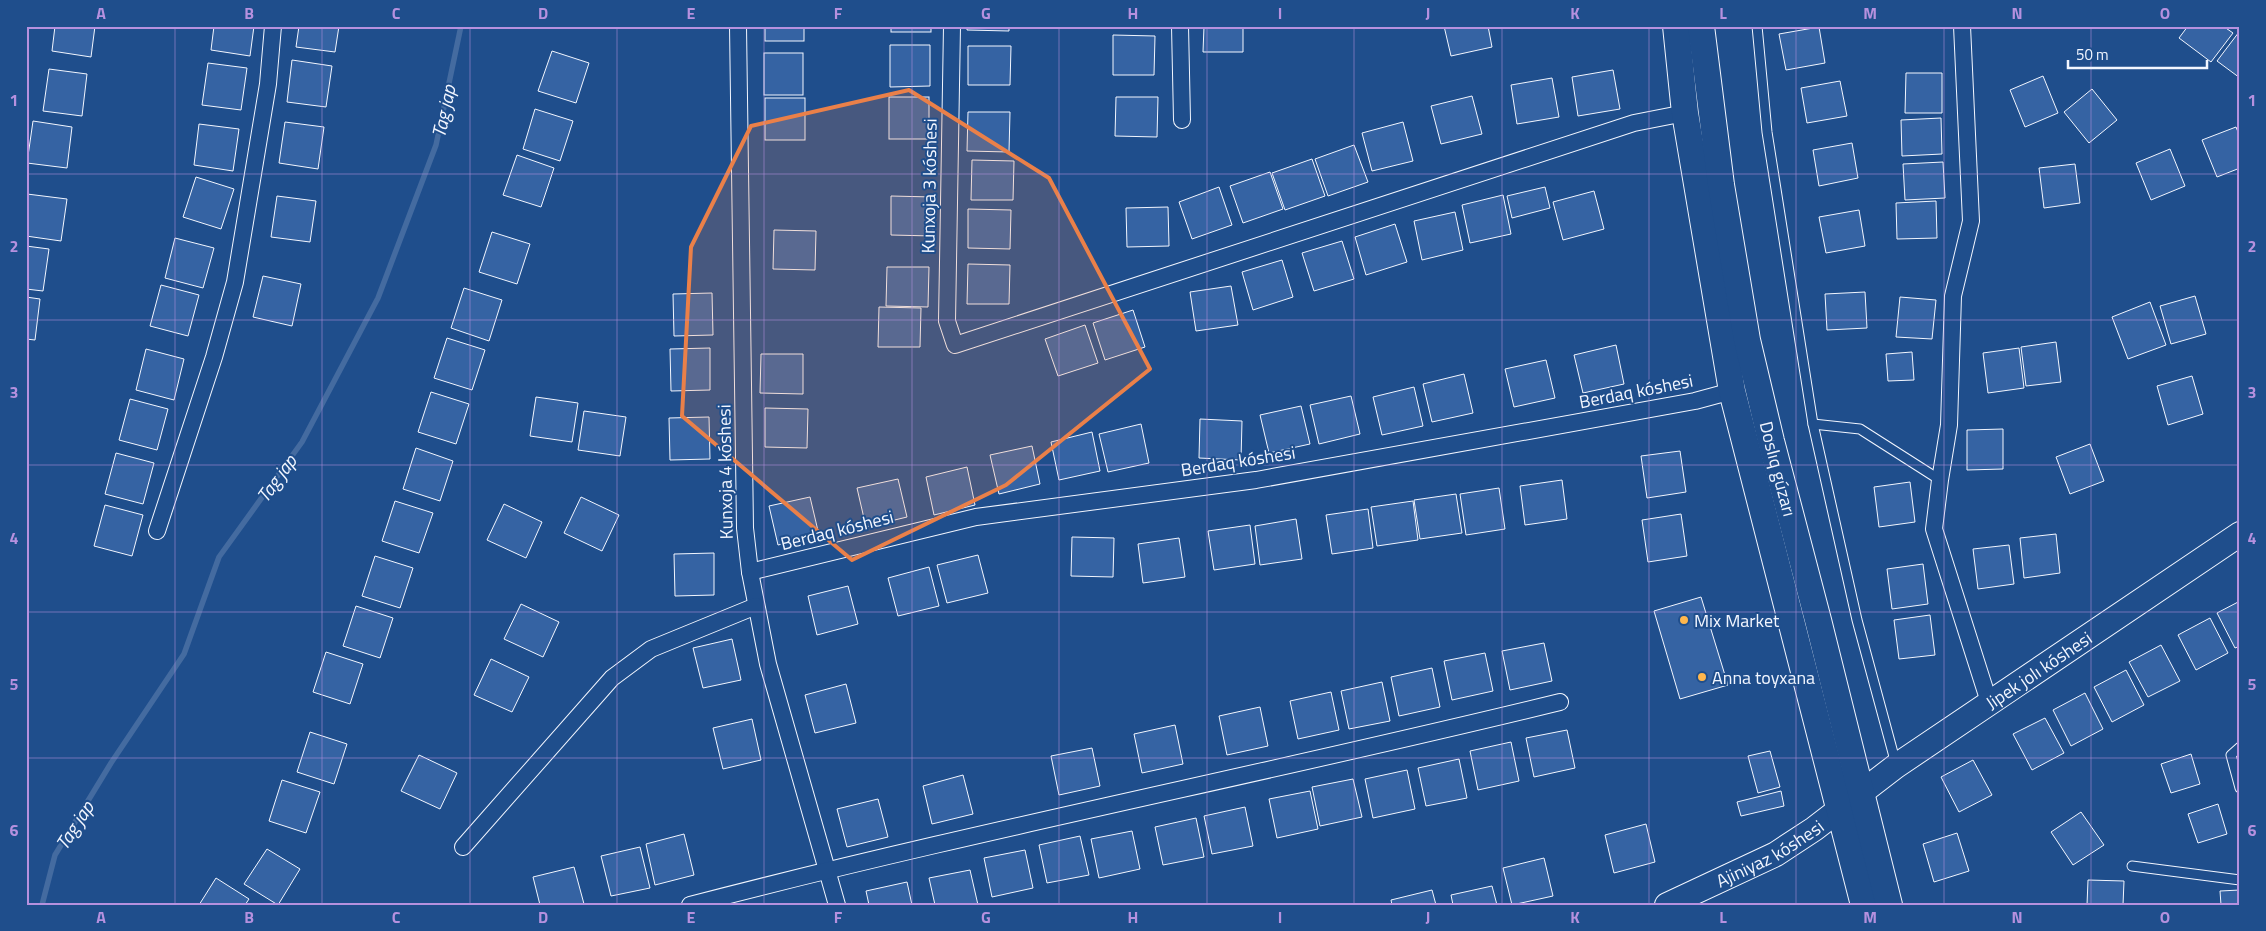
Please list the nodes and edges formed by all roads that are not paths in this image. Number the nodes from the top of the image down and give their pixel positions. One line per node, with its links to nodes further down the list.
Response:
1 (273, 26): 14 (street)
2 (738, 26): 16 (street, Kunxoja 4 kóshesi)
3 (952, 26): 9 (street, Kunxoja 3 kóshesi)
4 (1180, 26): 10 (street)
5 (1676, 26): 9 (main road, Doslıq gúzarı)
6 (1702, 26): 23 (main road, Doslıq gúzarı)
7 (1757, 26): 12 (lane)
8 (1962, 26): 13 (street)
9 (1685, 114): 11 (main road, Doslıq gúzarı)
10 (1182, 120)
11 (1732, 391): 16 (street, Berdaq kóshesi); 24 (main road, Doslıq gúzarı)
12 (1813, 424): 13 (lane); 21 (lane)
13 (1940, 480): 19 (street)
14 (157, 531)
15 (2240, 534): 19 (street, Jipek jolı kóshesi)
16 (750, 572): 17 (street, Kunxoja 4 kóshesi)
17 (756, 606): 25 (street); 27 (street, Kunxoja 4 kóshesi)
18 (1560, 702): 27 (street)
19 (1989, 702): 21 (street, Jipek jolı kóshesi)
20 (2240, 747): 22 (lane)
21 (1896, 766): 23 (street, Jipek jolı kóshesi)
22 (2240, 788)
23 (1861, 793): 24 (street, Jipek jolı kóshesi); 33 (main road, Doslıq gúzarı)
24 (1840, 808): 31 (street, Ajiniyaz kóshesi); 32 (main road, Doslıq gúzarı)
25 (463, 848)
26 (2132, 866): 28 (lane)
27 (828, 869): 29 (street); 30 (street, Kunxoja 4 kóshesi)
28 (2240, 880)
29 (690, 905)
30 (837, 905)
31 (1667, 905)
32 (1864, 905)
33 (1889, 905)

